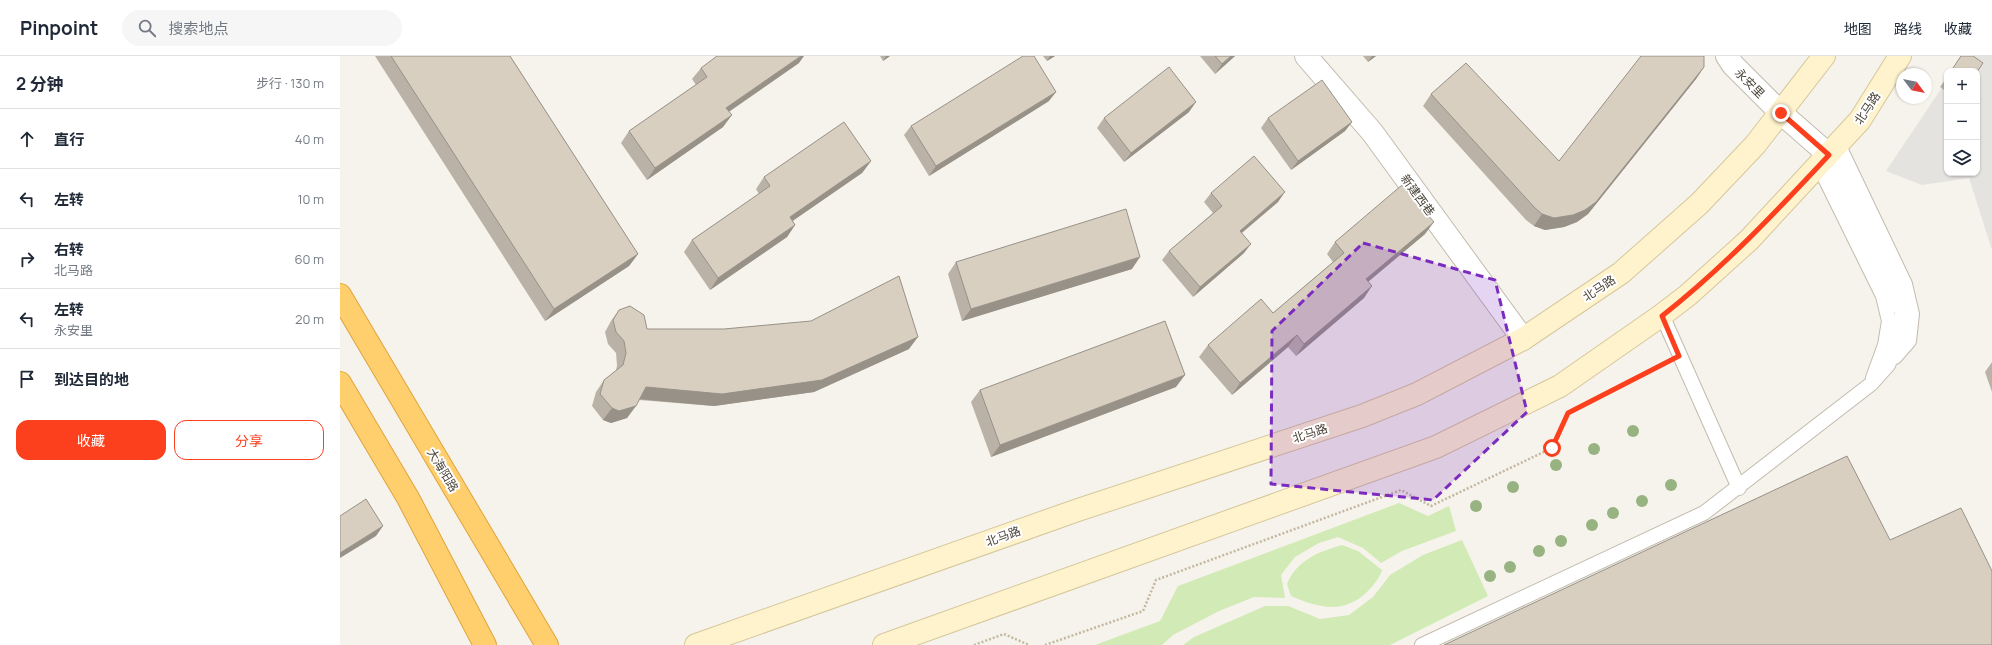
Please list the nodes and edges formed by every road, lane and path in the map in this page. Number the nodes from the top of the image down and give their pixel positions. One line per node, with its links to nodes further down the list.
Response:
1 (1306, 56): 9 (street, 新建西巷)
2 (1727, 56): 5 (street, 永安里)
3 (1824, 56): 5 (main road, 北马路)
4 (1900, 56): 6 (main road, 北马路)
5 (1781, 113): 6 (street, 永安里); 9 (main road, 北马路)
6 (1829, 155): 8 (main road, 北马路); 12 (lane); 12 (lane)
7 (340, 295): 15 (highway, 大海阳路)
8 (1662, 316): 10 (lane); 17 (main road, 北马路)
9 (1524, 339): 16 (main road, 北马路)
10 (1679, 356): 13 (lane); 20 (path)
11 (340, 383): 14 (highway)
12 (1871, 384): 13 (lane)
13 (1739, 488): 21 (lane)
14 (485, 645)
15 (547, 645)
16 (696, 645)
17 (884, 645)
18 (974, 645): 19 (path)
19 (1029, 645)
20 (1045, 645)
21 (1422, 645)

